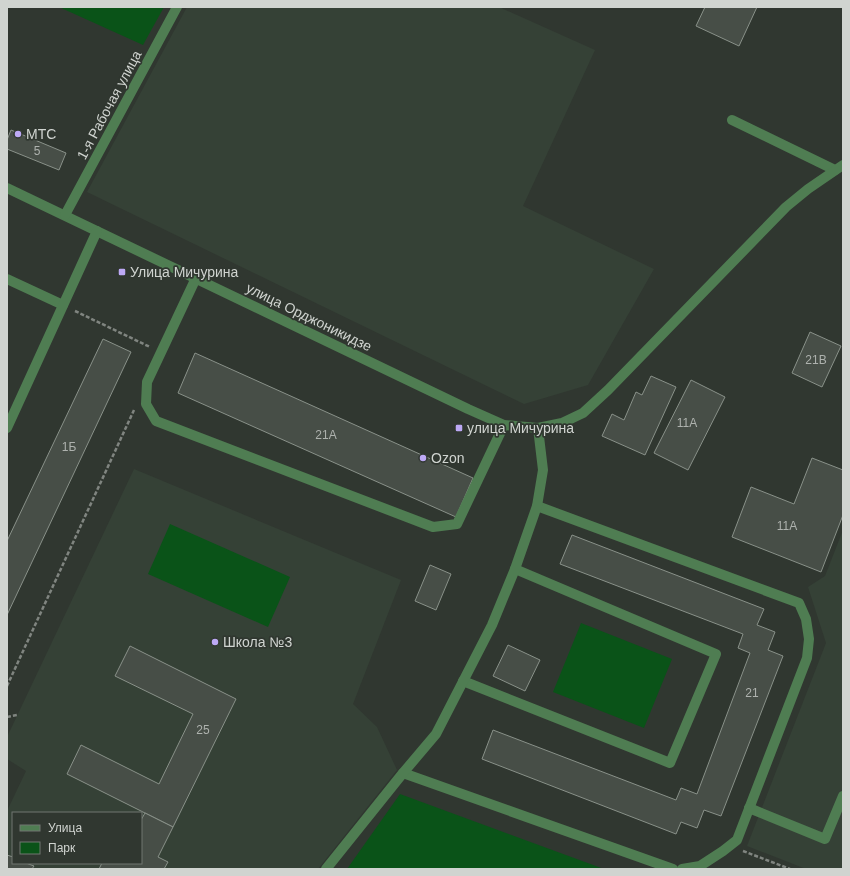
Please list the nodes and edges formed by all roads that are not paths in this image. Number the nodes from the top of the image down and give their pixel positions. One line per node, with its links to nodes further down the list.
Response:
1 (178, 7): 5 (street, 1-я Рабочая улица)
2 (732, 120): 3 (street)
3 (839, 168): 12 (street, улица Орджоникидзе)
4 (7, 188): 5 (street, улица Орджоникидзе)
5 (65, 216): 6 (street, улица Орджоникидзе)
6 (97, 231): 8 (street, улица Орджоникидзе); 9 (street)
7 (7, 278): 9 (street)
8 (196, 278): 10 (street, улица Орджоникидзе); 10 (street)
9 (63, 305): 11 (street)
10 (504, 425): 12 (street, улица Орджоникидзе)
11 (7, 428)
12 (538, 428): 13 (street)
13 (537, 506): 14 (street); 18 (street)
14 (515, 569): 15 (street); 15 (street)
15 (464, 681): 16 (street)
16 (403, 773): 19 (street); 20 (street)
17 (843, 796): 18 (street)
18 (749, 808): 21 (street)
19 (326, 869)
20 (673, 869)
21 (682, 869)

